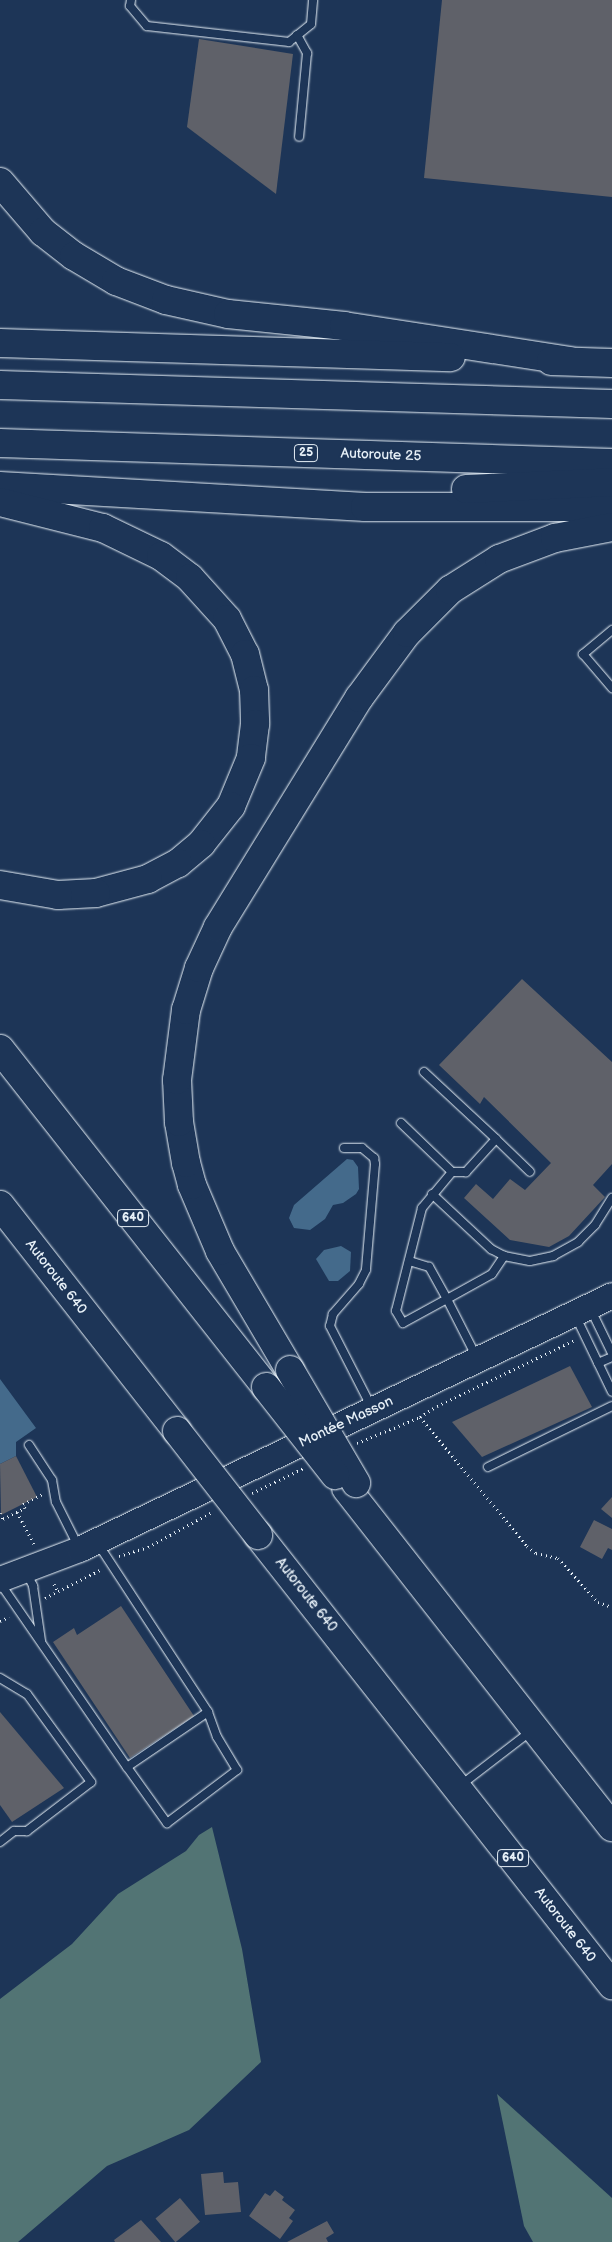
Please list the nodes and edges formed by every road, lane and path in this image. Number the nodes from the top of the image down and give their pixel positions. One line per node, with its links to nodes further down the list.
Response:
1 (131, 0): 3 (lane)
2 (313, 0): 3 (lane)
3 (297, 35): 4 (lane)
4 (299, 137)
5 (0, 182): 7 (highway)
6 (0, 343): 7 (highway)
7 (570, 361): 8 (highway)
8 (612, 363)
9 (0, 385): 10 (highway)
10 (612, 404)
11 (0, 443): 12 (highway, Autoroute 25 / 25)
12 (612, 463)
13 (612, 482): 15 (highway)
14 (0, 486): 15 (highway)
15 (112, 491): 17 (highway)
16 (0, 502): 21 (highway)
17 (612, 507)
18 (612, 527): 47 (highway, bridge)
19 (612, 630): 20 (lane)
20 (612, 688)
21 (0, 885)
22 (0, 1049): 47 (highway, 640, bridge)
23 (424, 1072): 25 (lane)
24 (401, 1123): 27 (lane)
25 (496, 1139): 27 (lane); 28 (lane)
26 (344, 1148): 43 (lane)
27 (452, 1172): 29 (lane)
28 (530, 1172)
29 (432, 1194): 33 (lane); 34 (lane)
30 (612, 1198): 32 (lane)
31 (0, 1205): 68 (highway, Autoroute 640 / 640, bridge)
32 (608, 1214): 33 (lane)
33 (504, 1256): 36 (lane)
34 (409, 1261): 36 (lane); 36 (lane)
35 (612, 1295): 37 (main road, Montée Masson)
36 (447, 1298): 39 (lane)
37 (582, 1309): 38 (lane); 39 (main road, Montée Masson); 40 (lane)
38 (612, 1355): 40 (lane)
39 (478, 1359): 43 (main road, Montée Masson)
40 (598, 1363): 41 (lane)
41 (612, 1392)
42 (612, 1406): 46 (lane)
43 (373, 1410): 52 (main road, Montée Masson)
44 (420, 1417): 60 (path)
45 (29, 1445): 52 (lane)
46 (488, 1467)
47 (351, 1486): 66 (highway)
48 (37, 1496): 49 (path)
49 (17, 1512): 50 (path); 51 (path)
50 (0, 1513)
51 (34, 1544)
52 (88, 1553): 54 (main road, Montée Masson); 55 (path); 65 (lane)
53 (102, 1569): 55 (path)
54 (27, 1573): 57 (main road, Montée Masson); 63 (lane)
55 (91, 1576): 58 (path)
56 (54, 1584): 58 (path)
57 (1, 1586): 63 (lane)
58 (58, 1592): 59 (path)
59 (42, 1599)
60 (612, 1607)
61 (11, 1615): 62 (path)
62 (0, 1621)
63 (45, 1649): 67 (lane)
64 (0, 1678): 70 (lane)
65 (208, 1712): 67 (lane); 67 (lane)
66 (534, 1728): 68 (lane); 69 (highway)
67 (127, 1767)
68 (457, 1788): 71 (highway, Autoroute 640 / 640)
69 (612, 1827)
70 (0, 1842)
71 (612, 1985)

